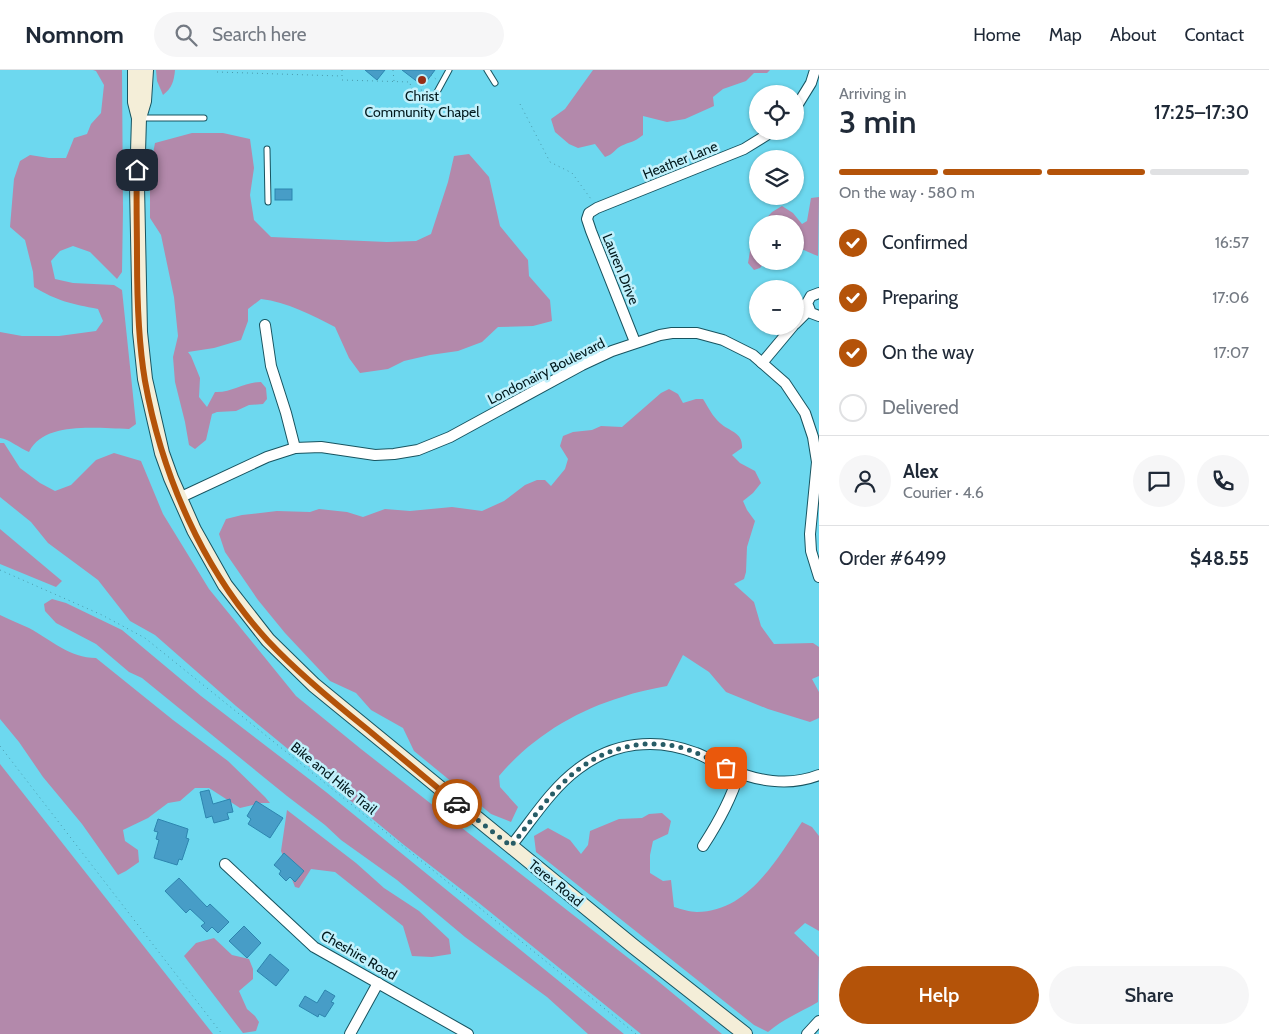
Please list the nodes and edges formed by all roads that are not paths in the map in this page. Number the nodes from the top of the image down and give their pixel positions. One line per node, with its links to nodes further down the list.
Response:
1 (134, 70): 9 (main road, Terex Road)
2 (146, 70): 9 (main road, Terex Road)
3 (449, 70): 7 (lane)
4 (488, 70): 6 (lane)
5 (815, 70): 8 (street)
6 (495, 83)
7 (437, 92)
8 (804, 94)
9 (139, 118): 10 (lane); 24 (main road, Terex Road)
10 (204, 118)
11 (758, 140): 14 (street, Heather Lane)
12 (267, 149): 13 (lane)
13 (268, 202)
14 (596, 208): 21 (street, Lauren Drive)
15 (819, 293): 16 (street)
16 (808, 310): 17 (street); 18 (street)
17 (804, 314)
18 (819, 316)
19 (265, 325): 23 (street)
20 (785, 335): 22 (street)
21 (635, 342): 22 (street, Londonairy Boulevard); 23 (street, Londonairy Boulevard)
22 (762, 362): 25 (street, Londonairy Boulevard)
23 (295, 448): 24 (street, Londonairy Boulevard)
24 (179, 498): 28 (main road, Terex Road)
25 (819, 577)
26 (739, 773): 27 (street); 28 (street); 29 (street)
27 (819, 775)
28 (511, 846): 35 (main road, Terex Road)
29 (703, 846)
30 (225, 864): 31 (street, Cheshire Road)
31 (378, 983): 33 (street); 34 (street, Cheshire Road)
32 (819, 1020): 36 (street)
33 (350, 1034)
34 (468, 1034)
35 (745, 1034)
36 (806, 1034)

